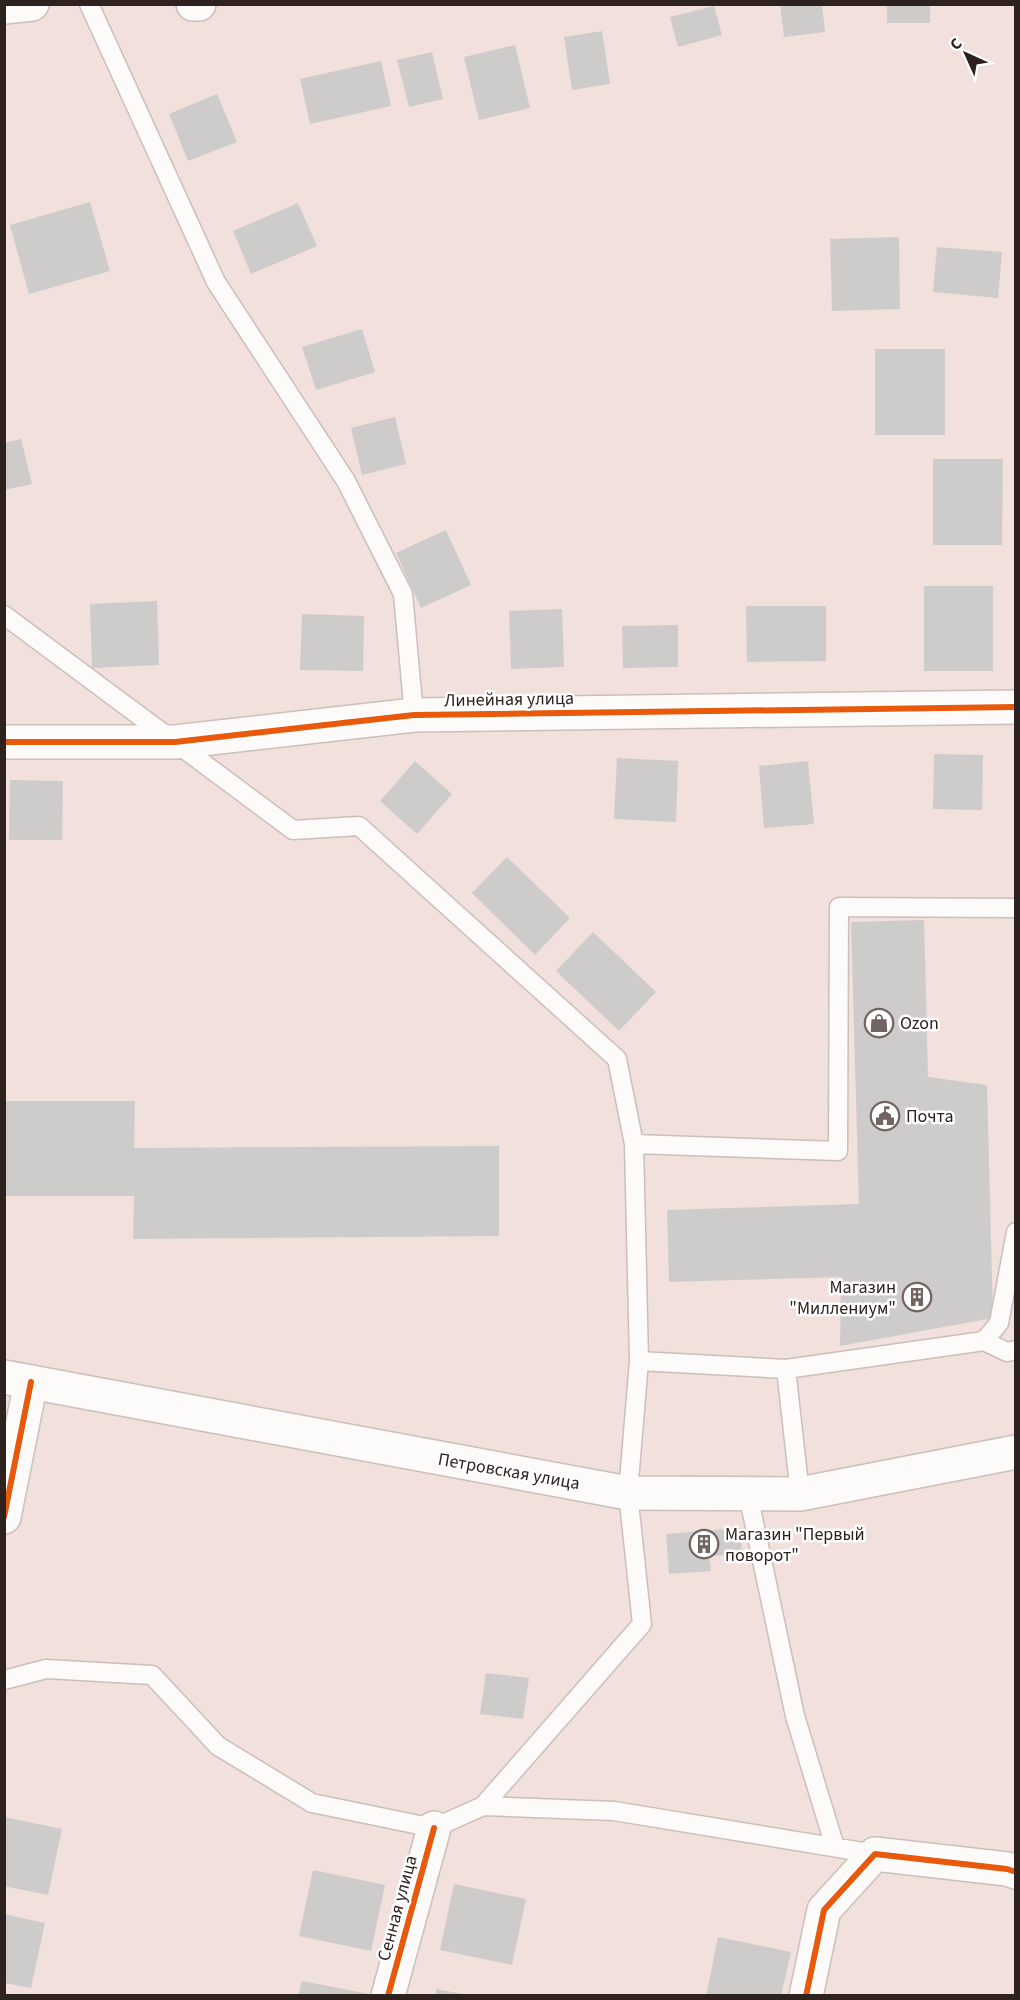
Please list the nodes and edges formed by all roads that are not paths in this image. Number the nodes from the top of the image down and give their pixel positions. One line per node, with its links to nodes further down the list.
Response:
1 (32, 4): 5 (street)
2 (90, 4): 8 (lane)
3 (193, 4): 4 (street)
4 (199, 4)
5 (4, 8)
6 (4, 615): 10 (lane)
7 (1016, 708): 8 (street, Линейная улица)
8 (414, 715): 10 (street, Линейная улица)
9 (4, 742): 10 (street, Линейная улица)
10 (175, 742): 12 (lane)
11 (1016, 908): 12 (lane)
12 (634, 1144): 16 (lane)
13 (1016, 1232): 14 (lane)
14 (984, 1341): 15 (lane); 17 (lane)
15 (1016, 1350)
16 (639, 1361): 17 (lane); 20 (lane)
17 (786, 1369): 22 (lane)
18 (18, 1379): 20 (street, Петровская улица); 23 (street)
19 (1016, 1452): 22 (street, Петровская улица)
20 (628, 1493): 21 (street, Петровская улица); 25 (lane)
21 (748, 1494): 22 (street, Петровская улица); 27 (lane)
22 (801, 1494)
23 (4, 1516)
24 (4, 1680): 26 (lane)
25 (483, 1806): 26 (lane); 27 (lane)
26 (434, 1828): 30 (street, Сенная улица)
27 (835, 1847): 28 (lane)
28 (875, 1854): 29 (street); 31 (street)
29 (1016, 1872)
30 (388, 1995)
31 (806, 1995)

